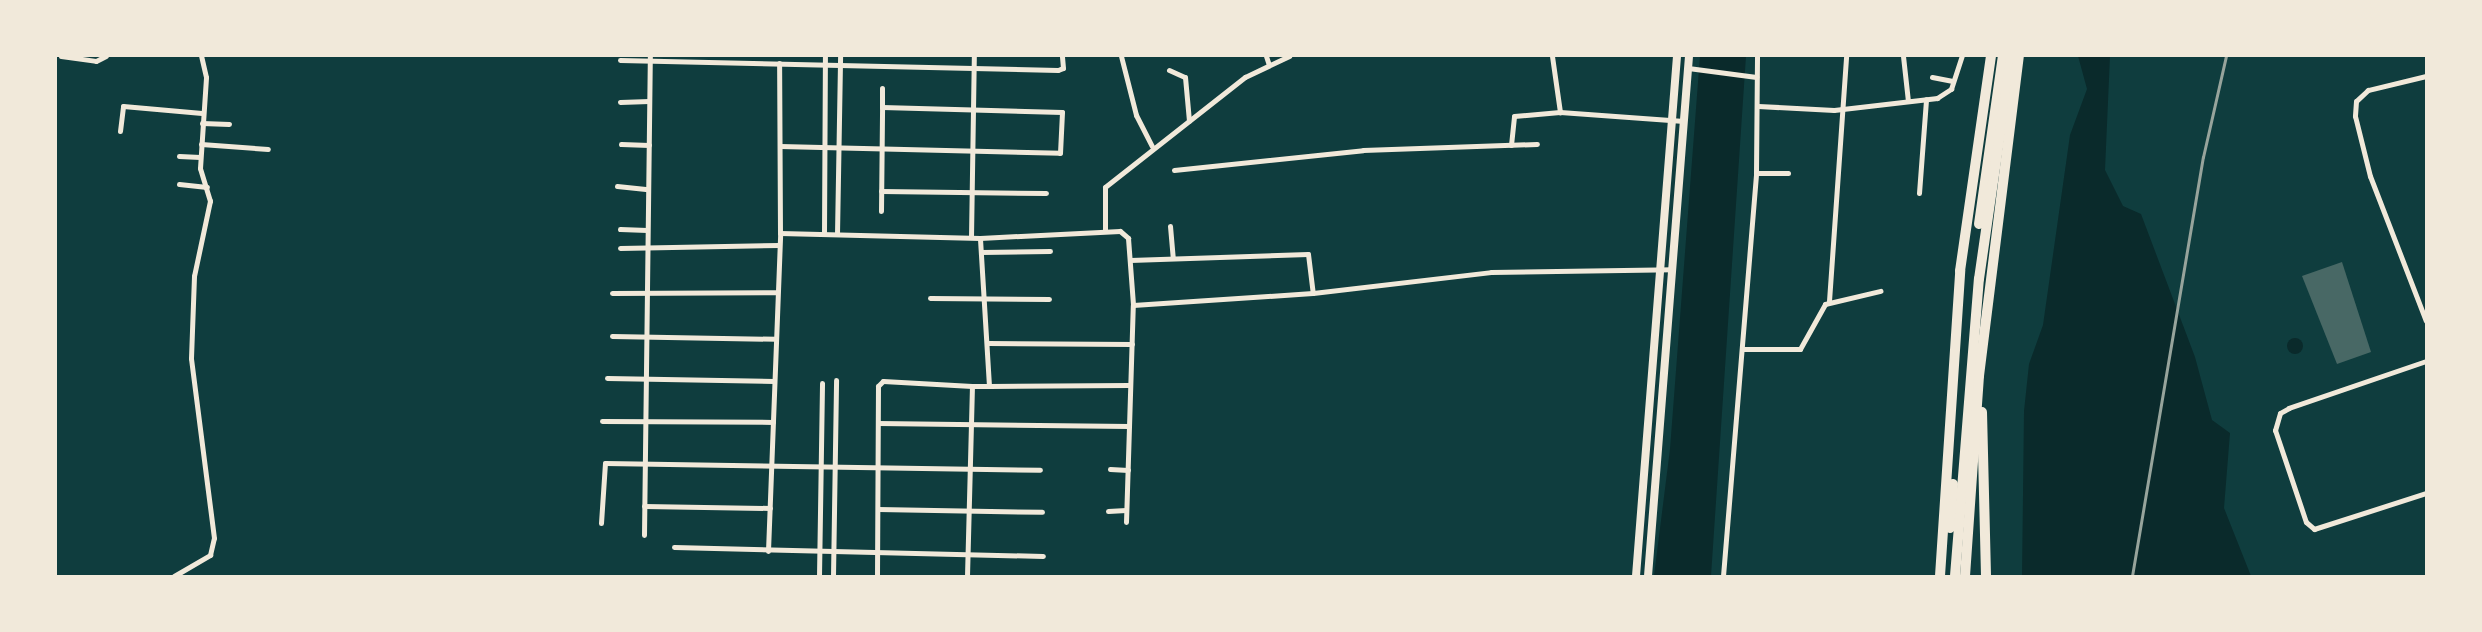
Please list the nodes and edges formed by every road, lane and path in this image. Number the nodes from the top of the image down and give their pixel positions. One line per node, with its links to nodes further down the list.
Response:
1 (61, 56): 2 (street)
2 (106, 56)
3 (201, 56): 45 (street)
4 (825, 56): 25 (street)
5 (840, 56): 26 (street)
6 (974, 56): 28 (street)
7 (1062, 56): 28 (street)
8 (1121, 56): 57 (street)
9 (1266, 56): 27 (street)
10 (1289, 56): 27 (street)
11 (1552, 56): 44 (street)
12 (1677, 56): 47 (main road)
13 (1689, 56): 29 (main road)
14 (1757, 56): 31 (street)
15 (1846, 56): 43 (street)
16 (1903, 56): 38 (street)
17 (1962, 56): 34 (street)
18 (1991, 56): 164 (highway)
19 (2003, 56): 165 (highway)
20 (2011, 56): 166 (highway)
21 (2019, 56): 113 (highway)
22 (650, 58): 23 (street); 24 (street); 37 (street)
23 (620, 60)
24 (779, 63): 25 (street); 56 (street)
25 (825, 65): 26 (street); 59 (street)
26 (840, 65): 28 (street); 60 (street)
27 (1269, 65): 46 (street)
28 (974, 67): 42 (street)
29 (1688, 68): 31 (street); 48 (main road)
30 (1169, 70): 46 (street)
31 (1756, 76): 40 (street)
32 (2427, 76): 106 (street)
33 (1932, 77): 34 (street)
34 (1953, 81): 36 (street)
35 (882, 88): 41 (street)
36 (1926, 99): 38 (street); 76 (street)
37 (649, 101): 39 (street); 55 (street)
38 (1908, 101): 43 (street)
39 (620, 102)
40 (1758, 106): 43 (street); 67 (street)
41 (882, 107): 42 (street); 61 (street)
42 (972, 108): 63 (street); 63 (street)
43 (1841, 109): 104 (street)
44 (1560, 112): 47 (street); 58 (street)
45 (202, 113): 49 (street); 51 (street)
46 (1189, 121): 57 (street)
47 (1671, 121): 48 (street); 94 (main road)
48 (1684, 121): 95 (main road)
49 (202, 123): 50 (street); 52 (street)
50 (229, 124)
51 (120, 131)
52 (201, 144): 62 (street); 65 (street)
53 (621, 144): 55 (street)
54 (1537, 144): 58 (street)
55 (649, 145): 72 (street)
56 (780, 146): 59 (street); 82 (street)
57 (1152, 146): 81 (street)
58 (1510, 146): 66 (street)
59 (825, 148): 60 (street); 83 (street)
60 (839, 148): 61 (street); 84 (street)
61 (882, 148): 63 (street); 73 (street)
62 (268, 149)
63 (972, 150): 74 (street)
64 (179, 156): 65 (street)
65 (200, 157): 71 (street)
66 (1174, 170)
67 (1756, 173): 68 (street); 112 (street)
68 (1788, 173)
69 (179, 184): 71 (street)
70 (617, 186): 72 (street)
71 (207, 187): 156 (street)
72 (648, 189): 80 (street)
73 (881, 191): 74 (street); 77 (street)
74 (972, 191): 75 (street); 85 (street)
75 (1046, 193)
76 (1919, 193)
77 (881, 211)
78 (1170, 226): 92 (street)
79 (620, 229): 80 (street)
80 (647, 230): 88 (street)
81 (1106, 231): 86 (street); 93 (street)
82 (780, 233): 83 (street); 87 (street)
83 (824, 234): 84 (street)
84 (837, 234): 85 (street)
85 (971, 237): 86 (street)
86 (980, 238): 91 (street)
87 (779, 245): 88 (street); 98 (street)
88 (647, 247): 89 (street); 96 (street)
89 (620, 248)
90 (1050, 251): 91 (street)
91 (981, 252): 102 (street)
92 (1173, 258): 93 (street); 99 (street)
93 (1130, 260): 105 (street)
94 (1660, 269): 95 (street); 99 (street); 161 (main road)
95 (1672, 269): 162 (main road)
96 (647, 291): 98 (street); 100 (street); 108 (street)
97 (1880, 291): 104 (street)
98 (777, 292): 109 (street)
99 (1313, 292): 105 (street)
100 (612, 293)
101 (930, 298): 102 (street)
102 (982, 298): 103 (street); 110 (street)
103 (1049, 299)
104 (1829, 302): 112 (street)
105 (1133, 304): 111 (street)
106 (2427, 321)
107 (612, 336): 108 (street)
108 (646, 337): 109 (street); 116 (street)
109 (776, 339): 118 (street)
110 (988, 343): 111 (street); 122 (street)
111 (1132, 344): 120 (street)
112 (1742, 349): 163 (street)
113 (1981, 358): 167 (highway); 168 (highway)
114 (2427, 361): 138 (street)
115 (607, 378): 116 (street)
116 (646, 379): 118 (street); 123 (street)
117 (836, 380): 132 (street)
118 (774, 381): 125 (street)
119 (822, 383): 131 (street)
120 (1129, 385): 122 (street); 128 (street)
121 (972, 386): 122 (street); 126 (street); 127 (street)
122 (989, 386)
123 (645, 420): 124 (street); 125 (street); 129 (street)
124 (602, 421)
125 (773, 422): 130 (street)
126 (878, 423): 127 (street); 133 (street)
127 (970, 426): 128 (street); 134 (street)
128 (1129, 426): 137 (street)
129 (645, 463): 130 (street); 139 (street); 147 (street)
130 (771, 464): 131 (street); 140 (street)
131 (820, 465): 132 (street); 151 (street)
132 (834, 465): 133 (street); 152 (street)
133 (877, 466): 134 (street); 141 (street)
134 (970, 468): 136 (street); 143 (street)
135 (1110, 469): 137 (street)
136 (1040, 470)
137 (1128, 470): 142 (street)
138 (2427, 494)
139 (644, 506): 140 (street); 148 (street)
140 (770, 508): 150 (street)
141 (878, 509): 143 (street); 153 (street)
142 (1126, 510): 144 (street); 146 (street)
143 (969, 511): 145 (street); 154 (street)
144 (1108, 511)
145 (1042, 512)
146 (1126, 522)
147 (601, 523)
148 (644, 535)
149 (674, 547): 150 (street)
150 (768, 551): 151 (street)
151 (819, 552): 152 (street); 157 (street)
152 (833, 552): 153 (street); 158 (street)
153 (877, 552): 154 (street); 159 (street)
154 (968, 554): 155 (street); 160 (street)
155 (1043, 556)
156 (174, 576)
157 (819, 576)
158 (833, 576)
159 (877, 576)
160 (967, 576)
161 (1635, 576)
162 (1648, 576)
163 (1723, 576)
164 (1940, 576)
165 (1949, 576)
166 (1955, 576)
167 (1965, 576)
168 (1986, 576)

